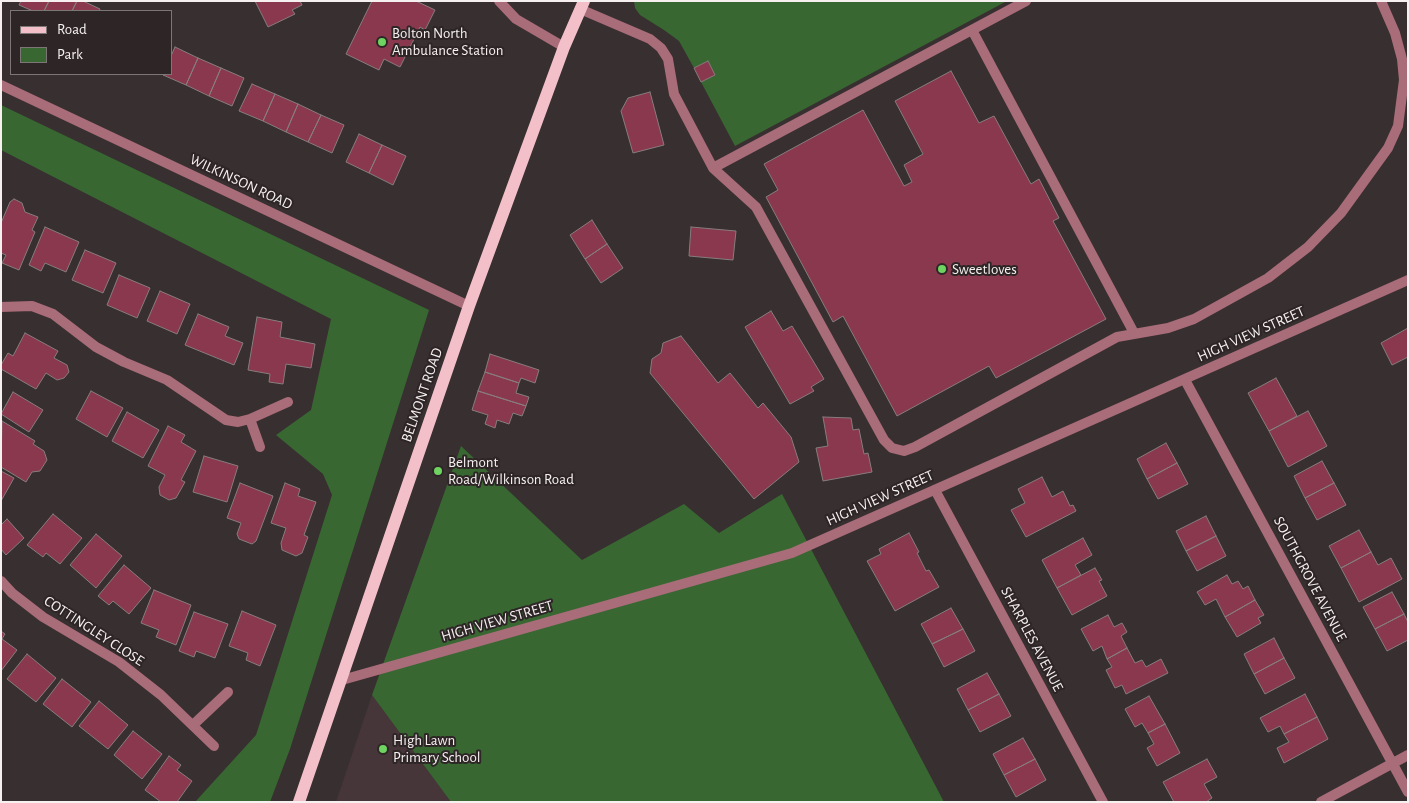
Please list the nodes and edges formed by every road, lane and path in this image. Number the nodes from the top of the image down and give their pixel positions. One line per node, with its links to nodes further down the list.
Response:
1 (499, 1): 6 (street)
2 (1026, 1): 5 (street)
3 (1381, 1): 12 (street)
4 (582, 5): 6 (main road, BELMONT ROAD); 8 (street)
5 (972, 30): 8 (street); 12 (street)
6 (564, 47): 10 (main road, BELMONT ROAD)
7 (1, 85): 10 (street, WILKINSON ROAD)
8 (713, 168): 12 (street)
9 (1408, 280): 13 (street, HIGH VIEW STREET)
10 (469, 306): 19 (main road, BELMONT ROAD)
11 (1, 307): 15 (street)
12 (1134, 333)
13 (1186, 380): 17 (street, HIGH VIEW STREET); 24 (street, SOUTHGROVE AVENUE)
14 (288, 402): 15 (street)
15 (250, 419): 16 (street)
16 (260, 446)
17 (934, 490): 19 (street, HIGH VIEW STREET); 27 (street, SHARPLES AVENUE)
18 (1, 581): 21 (street, COTTINGLEY CLOSE)
19 (342, 680): 26 (main road, BELMONT ROAD)
20 (228, 692): 21 (street)
21 (193, 725): 22 (street, COTTINGLEY CLOSE)
22 (214, 746)
23 (1408, 755): 24 (street)
24 (1392, 764): 25 (street, SOUTHGROVE AVENUE); 28 (street)
25 (1408, 792)
26 (299, 802)
27 (1103, 802)
28 (1322, 802)

